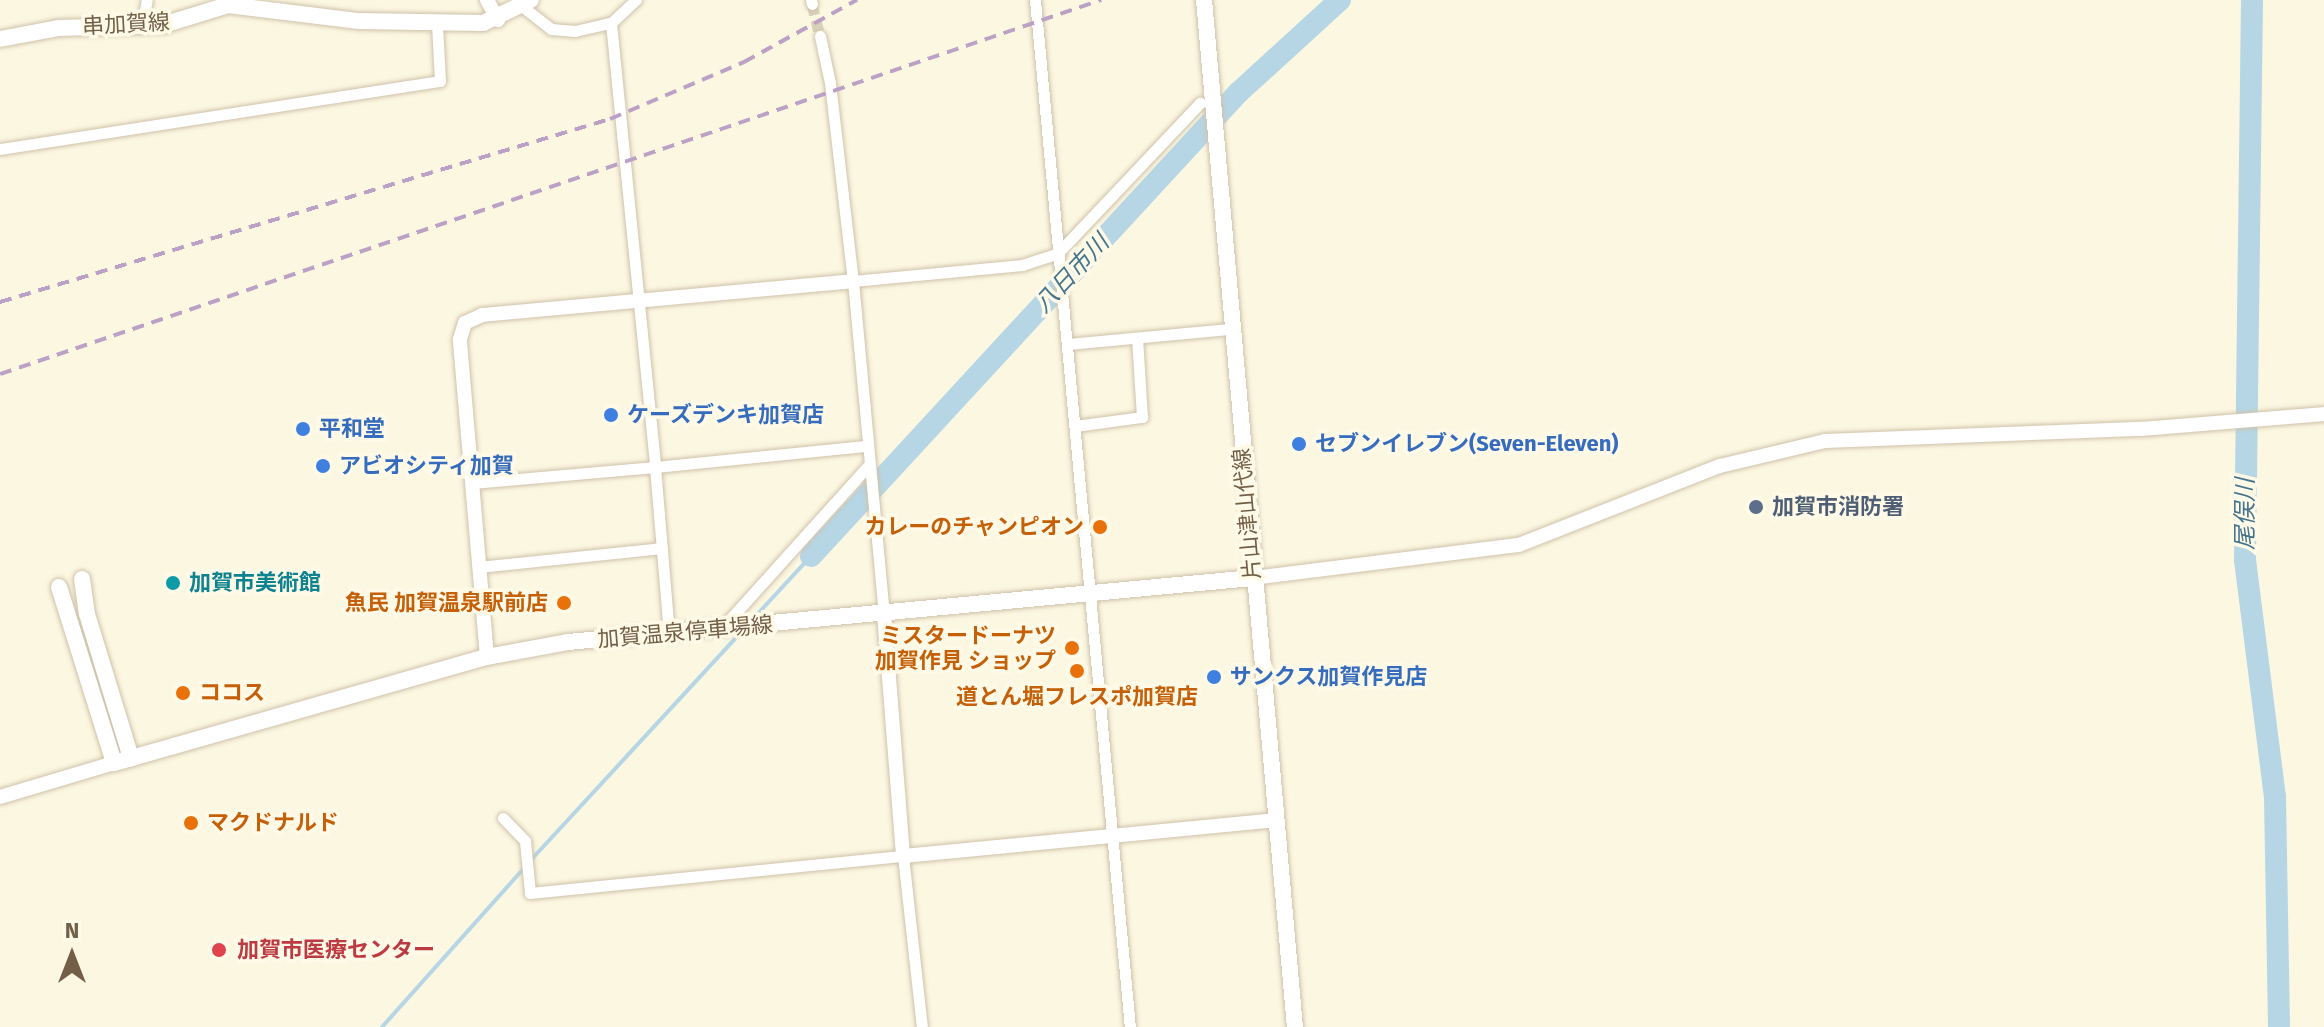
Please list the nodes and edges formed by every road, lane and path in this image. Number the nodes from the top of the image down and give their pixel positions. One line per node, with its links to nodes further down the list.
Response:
1 (147, 0): 10 (street)
2 (487, 0): 7 (street)
3 (634, 0): 9 (street)
4 (1035, 0): 15 (street)
5 (1204, 0): 13 (main road, 片山津山代線)
6 (527, 4): 7 (main road, 串加賀線); 9 (street)
7 (498, 20): 8 (main road, 串加賀線)
8 (437, 23): 10 (main road, 串加賀線); 14 (street)
9 (611, 23): 17 (street)
10 (142, 27): 12 (main road, 串加賀線)
11 (820, 36): 16 (street)
12 (0, 39)
13 (1207, 101): 15 (street); 18 (main road, 片山津山代線)
14 (0, 149)
15 (1059, 257): 16 (street); 20 (street)
16 (853, 281): 17 (street); 23 (street)
17 (638, 299): 24 (street); 26 (street)
18 (1231, 329): 19 (street); 29 (main road, 片山津山代線)
19 (1137, 338): 20 (street); 22 (street)
20 (1068, 344): 22 (street)
21 (2324, 414): 29 (street)
22 (1075, 426): 32 (street)
23 (865, 446): 24 (street); 25 (street)
24 (655, 467): 26 (street); 27 (street)
25 (868, 470): 33 (street); 34 (street)
26 (472, 483): 28 (street)
27 (662, 548): 28 (street); 35 (street)
28 (479, 567): 36 (street)
29 (1253, 578): 32 (main road, 加賀温泉停車場線); 41 (main road, 片山津山代線)
30 (82, 579): 37 (main road)
31 (59, 587): 38 (main road)
32 (1091, 594): 33 (main road, 加賀温泉停車場線); 42 (street)
33 (884, 614): 34 (main road, 加賀温泉停車場線); 43 (street)
34 (726, 628): 35 (main road, 加賀温泉停車場線)
35 (669, 634): 36 (main road, 加賀温泉停車場線)
36 (487, 657): 37 (main road, 加賀温泉停車場線)
37 (131, 758): 38 (main road, 加賀温泉停車場線)
38 (114, 763): 39 (street)
39 (0, 797)
40 (503, 818): 43 (street)
41 (1275, 820): 42 (street); 46 (main road, 片山津山代線)
42 (1112, 837): 43 (street); 45 (street)
43 (903, 856): 44 (street)
44 (922, 1027)
45 (1130, 1027)
46 (1295, 1027)

